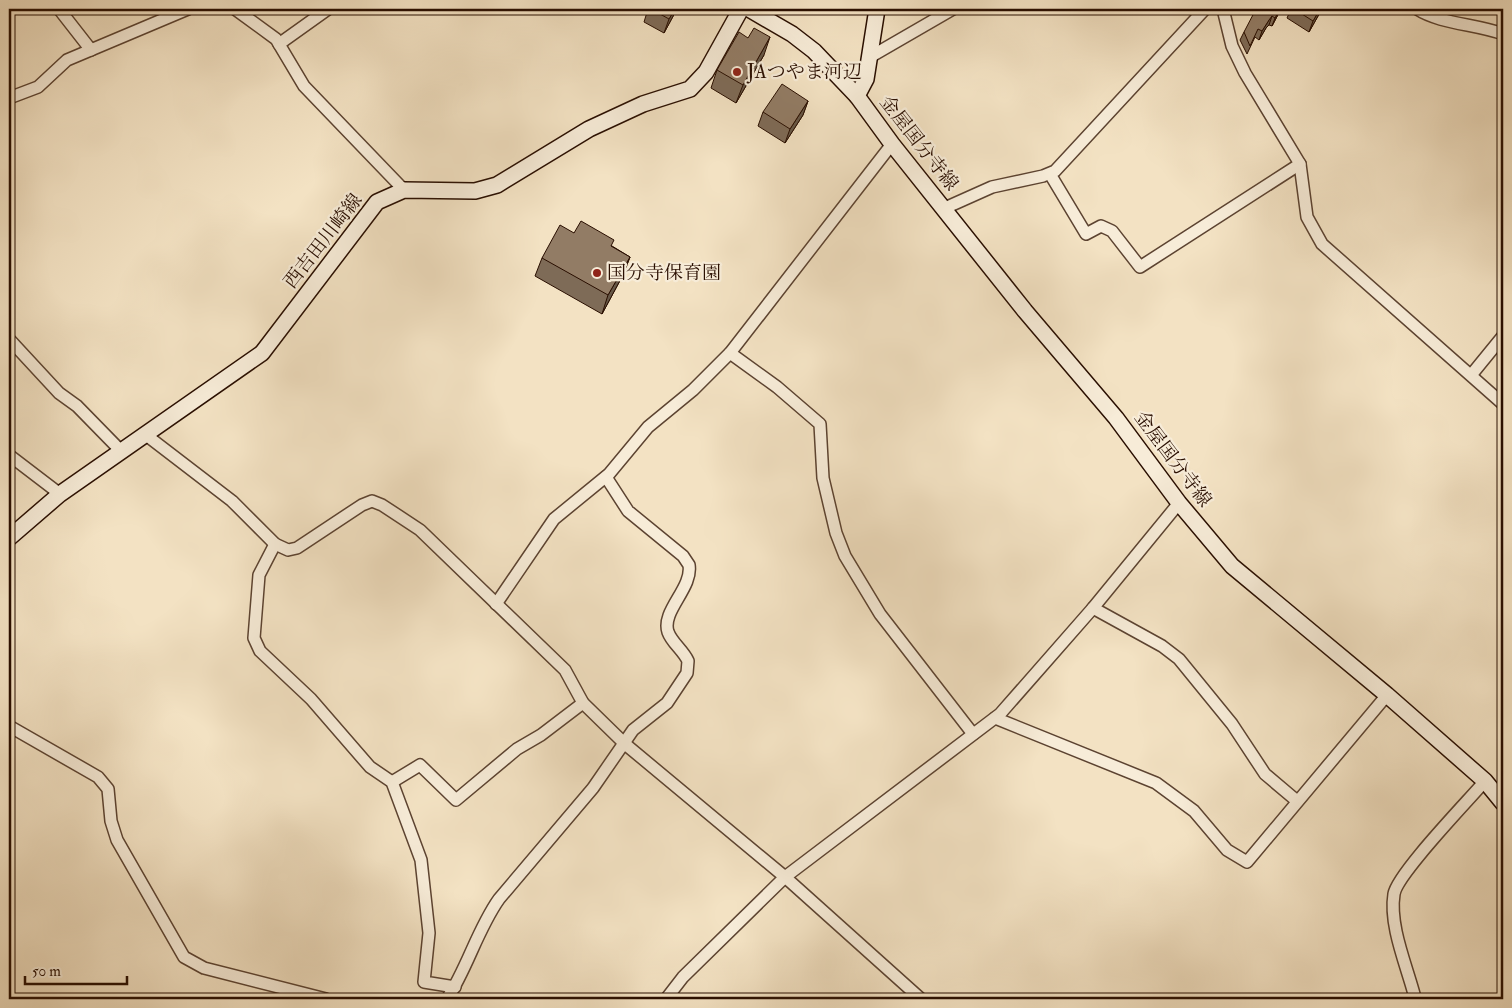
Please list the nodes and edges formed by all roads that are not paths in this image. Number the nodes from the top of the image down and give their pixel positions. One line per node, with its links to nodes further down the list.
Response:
1 (59, 9): 14 (street)
2 (188, 9): 14 (street)
3 (235, 9): 13 (street)
4 (328, 9): 13 (street)
5 (741, 9): 21 (main road, 西吉田川崎線)
6 (749, 9): 16 (main road)
7 (877, 9): 15 (main road)
8 (953, 9): 15 (street)
9 (1205, 9): 20 (street)
10 (1223, 9): 19 (street)
11 (1417, 9): 12 (street)
12 (1503, 34)
13 (279, 44): 21 (street)
14 (91, 50): 17 (street)
15 (870, 57): 16 (main road)
16 (857, 96): 18 (main road, 金屋国分寺線)
17 (9, 98)
18 (892, 144): 22 (main road, 金屋国分寺線); 25 (street)
19 (1300, 164): 20 (street); 26 (street)
20 (1050, 174): 22 (street)
21 (404, 190): 28 (main road, 西吉田川崎線)
22 (945, 208): 33 (main road, 金屋国分寺線)
23 (1503, 336): 26 (street)
24 (9, 339): 29 (street)
25 (730, 353): 31 (street); 42 (street)
26 (1472, 374): 27 (street)
27 (1503, 404)
28 (146, 435): 29 (main road, 西吉田川崎線); 35 (street)
29 (121, 451): 32 (main road, 西吉田川崎線)
30 (9, 456): 32 (street)
31 (606, 477): 36 (street); 43 (street)
32 (60, 494): 34 (main road, 西吉田川崎線)
33 (1179, 503): 37 (street); 38 (main road, 金屋国分寺線)
34 (9, 538)
35 (275, 544): 36 (street); 45 (street)
36 (496, 604): 39 (street)
37 (1094, 608): 40 (street); 46 (street)
38 (1387, 695): 44 (main road, 金屋国分寺線); 46 (street)
39 (583, 703): 43 (street); 45 (street)
40 (995, 718): 42 (street); 46 (street)
41 (9, 726): 50 (street)
42 (972, 734): 48 (street)
43 (625, 744): 48 (street); 49 (street)
44 (1485, 781): 47 (main road, 金屋国分寺線); 54 (street)
45 (392, 782): 49 (street)
46 (1297, 801)
47 (1503, 803)
48 (785, 878): 52 (street); 53 (street)
49 (455, 987): 51 (street)
50 (326, 999)
51 (447, 999)
52 (666, 999)
53 (920, 999)
54 (1413, 999)

